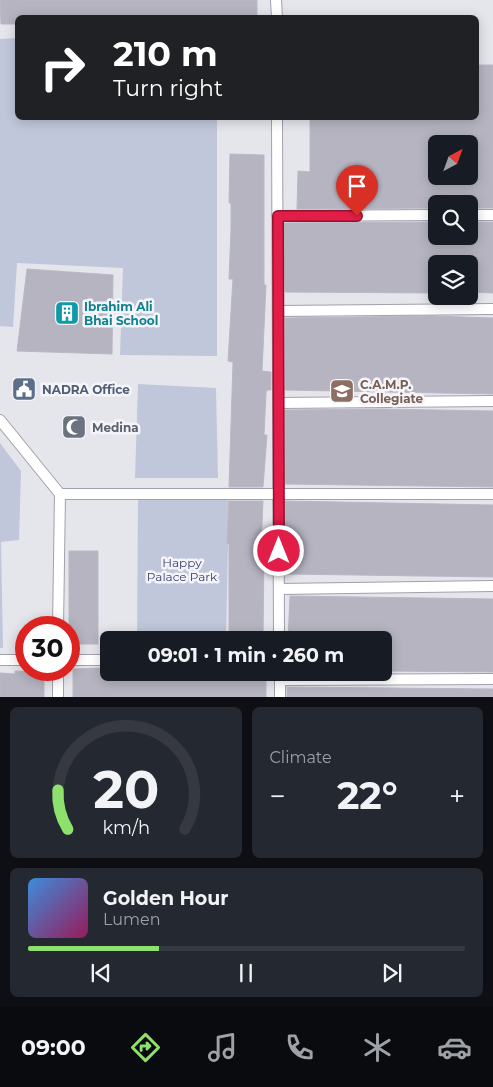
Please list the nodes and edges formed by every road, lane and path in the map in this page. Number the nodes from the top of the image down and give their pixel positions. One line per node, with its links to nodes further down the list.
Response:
1 (276, 0): 2 (street)
2 (277, 15)
3 (277, 120): 7 (street)
4 (428, 215): 7 (street)
5 (478, 215): 6 (street)
6 (493, 215)
7 (278, 216): 9 (street)
8 (493, 309): 9 (street)
9 (278, 311): 11 (street)
10 (493, 401): 11 (street)
11 (278, 403): 15 (street)
12 (0, 420): 13 (street)
13 (60, 494): 15 (street); 18 (street)
14 (493, 494): 15 (street)
15 (279, 495): 17 (street)
16 (493, 586): 17 (street)
17 (279, 589): 19 (street)
18 (58, 616)
19 (280, 631)
20 (0, 660): 21 (street)
21 (15, 660)
22 (80, 660): 23 (street)
23 (100, 660)
24 (392, 678): 25 (street)
25 (493, 679)
26 (58, 681): 28 (street)
27 (280, 681): 29 (street)
28 (58, 697)
29 (280, 697)

